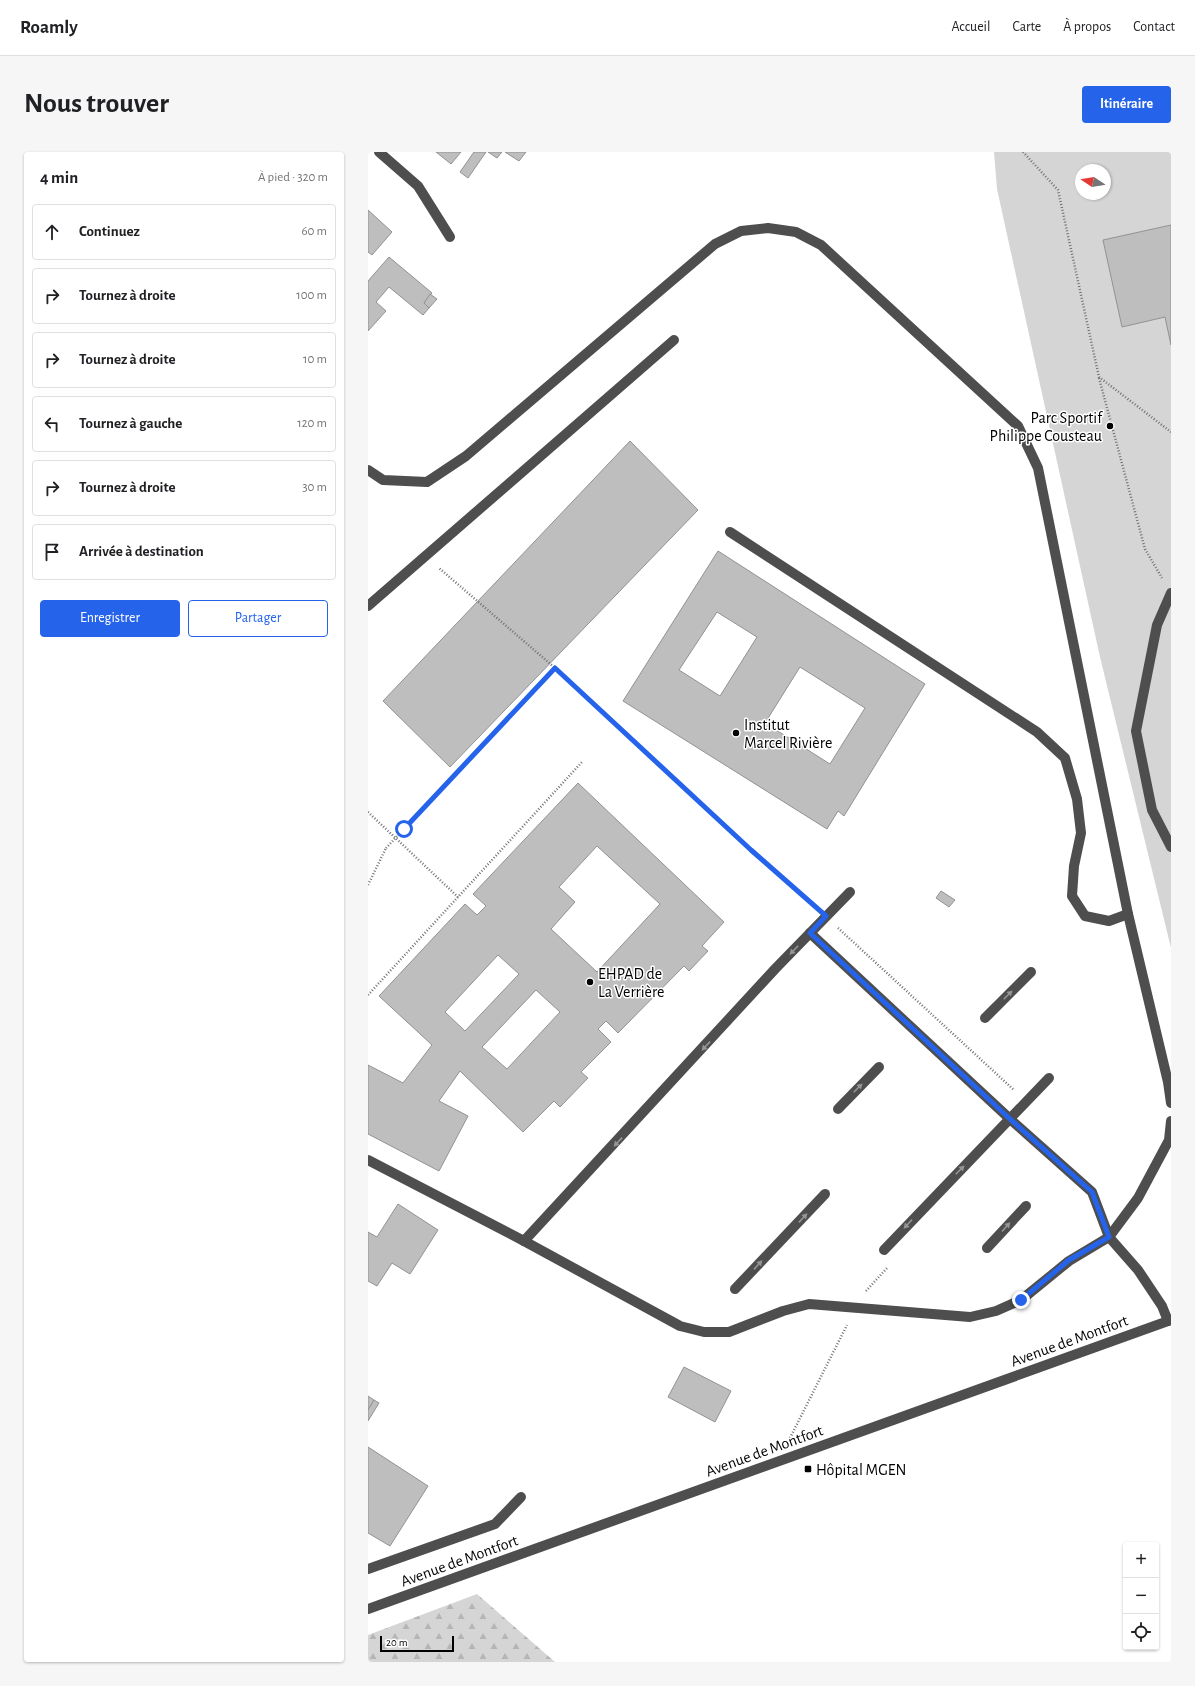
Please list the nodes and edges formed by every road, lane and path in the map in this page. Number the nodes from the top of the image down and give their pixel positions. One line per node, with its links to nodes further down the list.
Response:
1 (379, 152): 3 (street)
2 (1023, 152): 5 (path)
3 (450, 237)
4 (674, 340): 9 (street)
5 (1099, 377): 6 (path); 10 (path)
6 (1171, 432)
7 (368, 470): 19 (street)
8 (730, 532): 19 (street)
9 (426, 556): 11 (street); 12 (path)
10 (1171, 593): 15 (street)
11 (368, 606)
12 (555, 668): 16 (path, bridge); 20 (path)
13 (582, 762): 18 (path)
14 (368, 812): 18 (path)
15 (1171, 847)
16 (368, 886)
17 (850, 892): 20 (street)
18 (458, 898): 23 (path)
19 (1128, 914): 28 (street)
20 (826, 916): 21 (street); 27 (path)
21 (810, 933): 30 (street); 36 (street, one-way to 36)
22 (1031, 972): 24 (street, one-way to 22)
23 (368, 995)
24 (985, 1018)
25 (879, 1067): 29 (street, one-way to 25)
26 (1049, 1078): 27 (street)
27 (1027, 1101): 30 (street)
28 (1171, 1103)
29 (838, 1109)
30 (1010, 1119): 35 (street); 38 (street)
31 (1171, 1121): 35 (street)
32 (368, 1160): 36 (street)
33 (825, 1194): 40 (street, one-way to 33)
34 (1026, 1206): 37 (street, one-way to 34)
35 (1109, 1237): 41 (street); 42 (street)
36 (524, 1241): 41 (street)
37 (986, 1248)
38 (884, 1250)
39 (891, 1263): 41 (path)
40 (735, 1289)
41 (856, 1309): 43 (path)
42 (1169, 1320): 43 (street, Avenue de Montfort)
43 (779, 1460): 46 (street, Avenue de Montfort)
44 (521, 1497): 45 (street)
45 (368, 1570)
46 (368, 1609)

